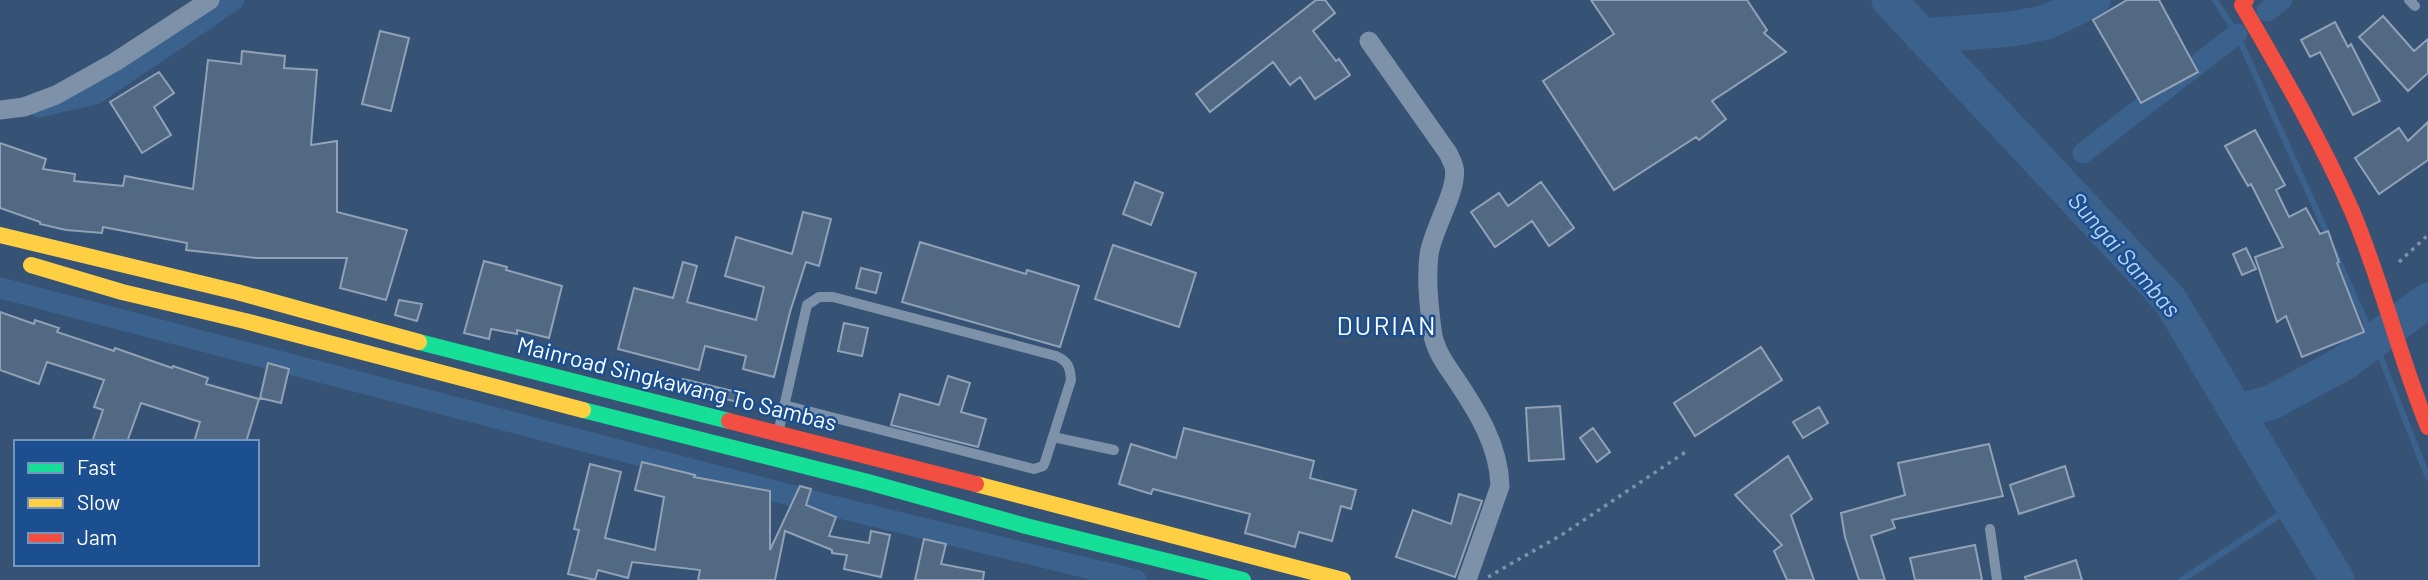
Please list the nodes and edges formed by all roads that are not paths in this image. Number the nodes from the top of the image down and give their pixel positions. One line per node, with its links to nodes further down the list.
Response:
1 (210, 0): 4 (street)
2 (2242, 2): 8 (highway)
3 (1369, 41): 18 (street)
4 (0, 110)
5 (0, 235): 9 (highway, Mainroad Singkawang To Sambas)
6 (14, 261): 14 (highway, Mainroad Singkawang To Sambas)
7 (784, 405): 9 (lane); 10 (lane); 12 (lane)
8 (2428, 427)
9 (778, 434): 12 (highway, Mainroad Singkawang To Sambas)
10 (1053, 437): 11 (lane); 12 (lane)
11 (1114, 450)
12 (974, 469): 13 (highway, Mainroad Singkawang To Sambas)
13 (1036, 501): 14 (highway); 17 (highway, Mainroad Singkawang To Sambas)
14 (1027, 526): 16 (highway, Mainroad Singkawang To Sambas)
15 (1990, 529): 19 (lane)
16 (1243, 580)
17 (1343, 580)
18 (1467, 580)
19 (1997, 580)

